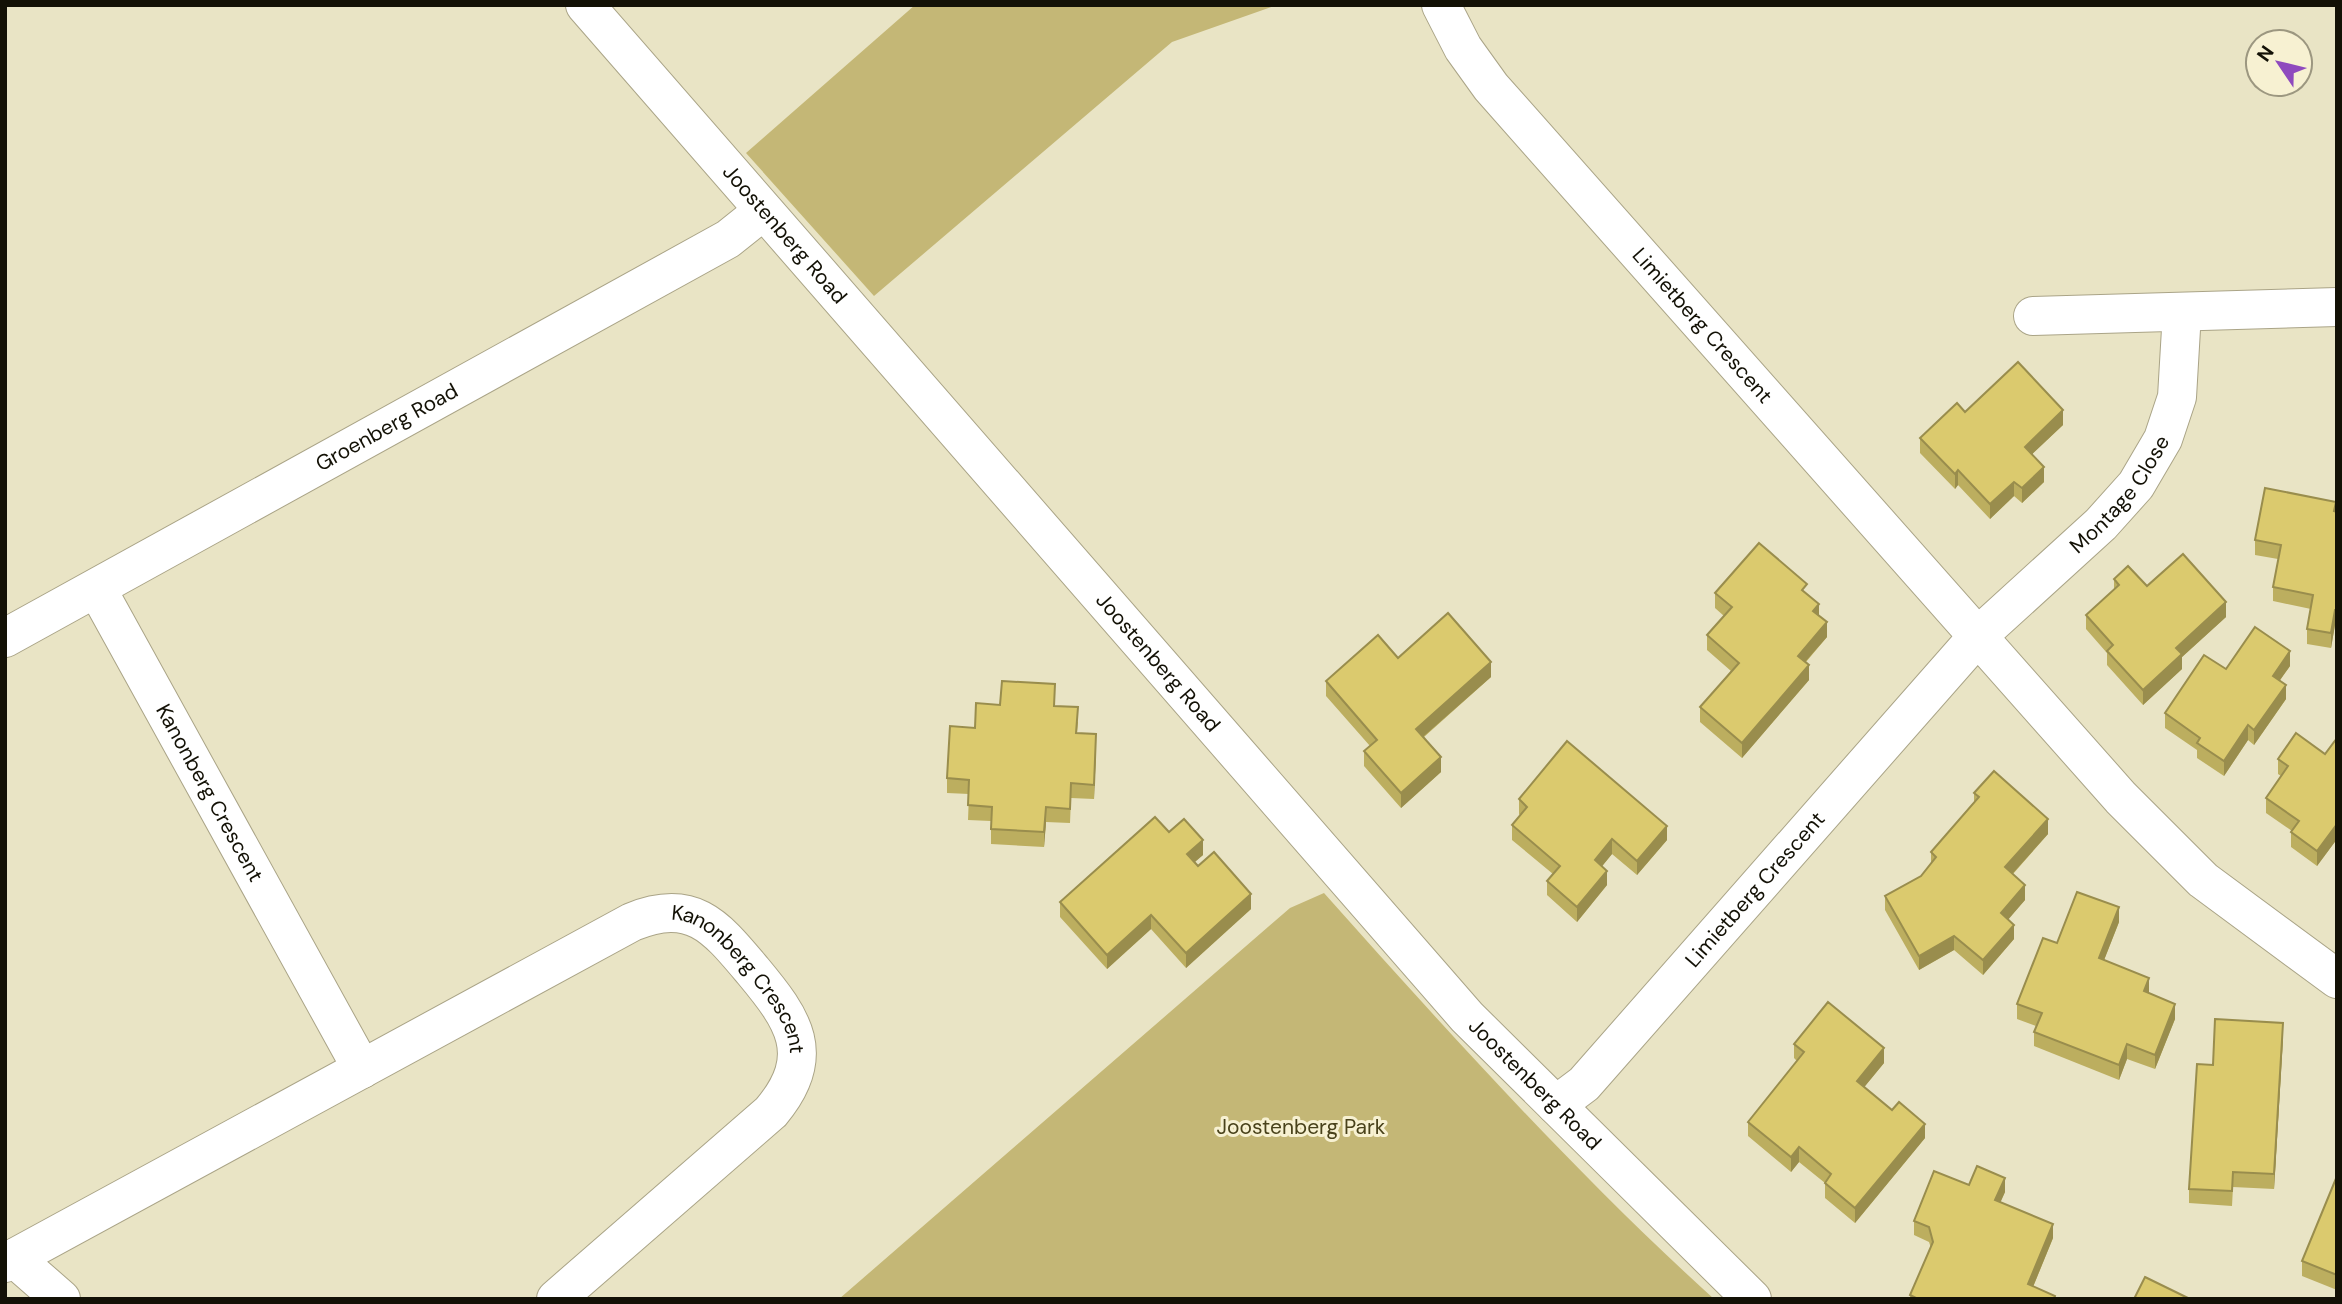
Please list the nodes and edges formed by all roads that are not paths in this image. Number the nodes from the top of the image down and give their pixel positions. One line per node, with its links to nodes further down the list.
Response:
1 (584, 5): 3 (street, Joostenberg Road)
2 (1441, 5): 8 (street, Limietberg Crescent)
3 (762, 211): 7 (street, Groenberg Road); 12 (street, Joostenberg Road)
4 (2337, 307): 5 (street)
5 (2182, 312): 6 (street); 8 (street, Montage Close)
6 (2033, 316)
7 (97, 589): 9 (street, Groenberg Road); 11 (street, Kanonberg Crescent)
8 (1978, 636): 10 (street, Limietberg Crescent); 12 (street, Limietberg Crescent)
9 (5, 638)
10 (2337, 979)
11 (362, 1069): 13 (street, Kanonberg Crescent); 15 (street, Kanonberg Crescent)
12 (1556, 1105): 16 (street, Joostenberg Road)
13 (10, 1260): 14 (street, Kanonberg Crescent)
14 (61, 1299)
15 (556, 1299)
16 (1752, 1299)

